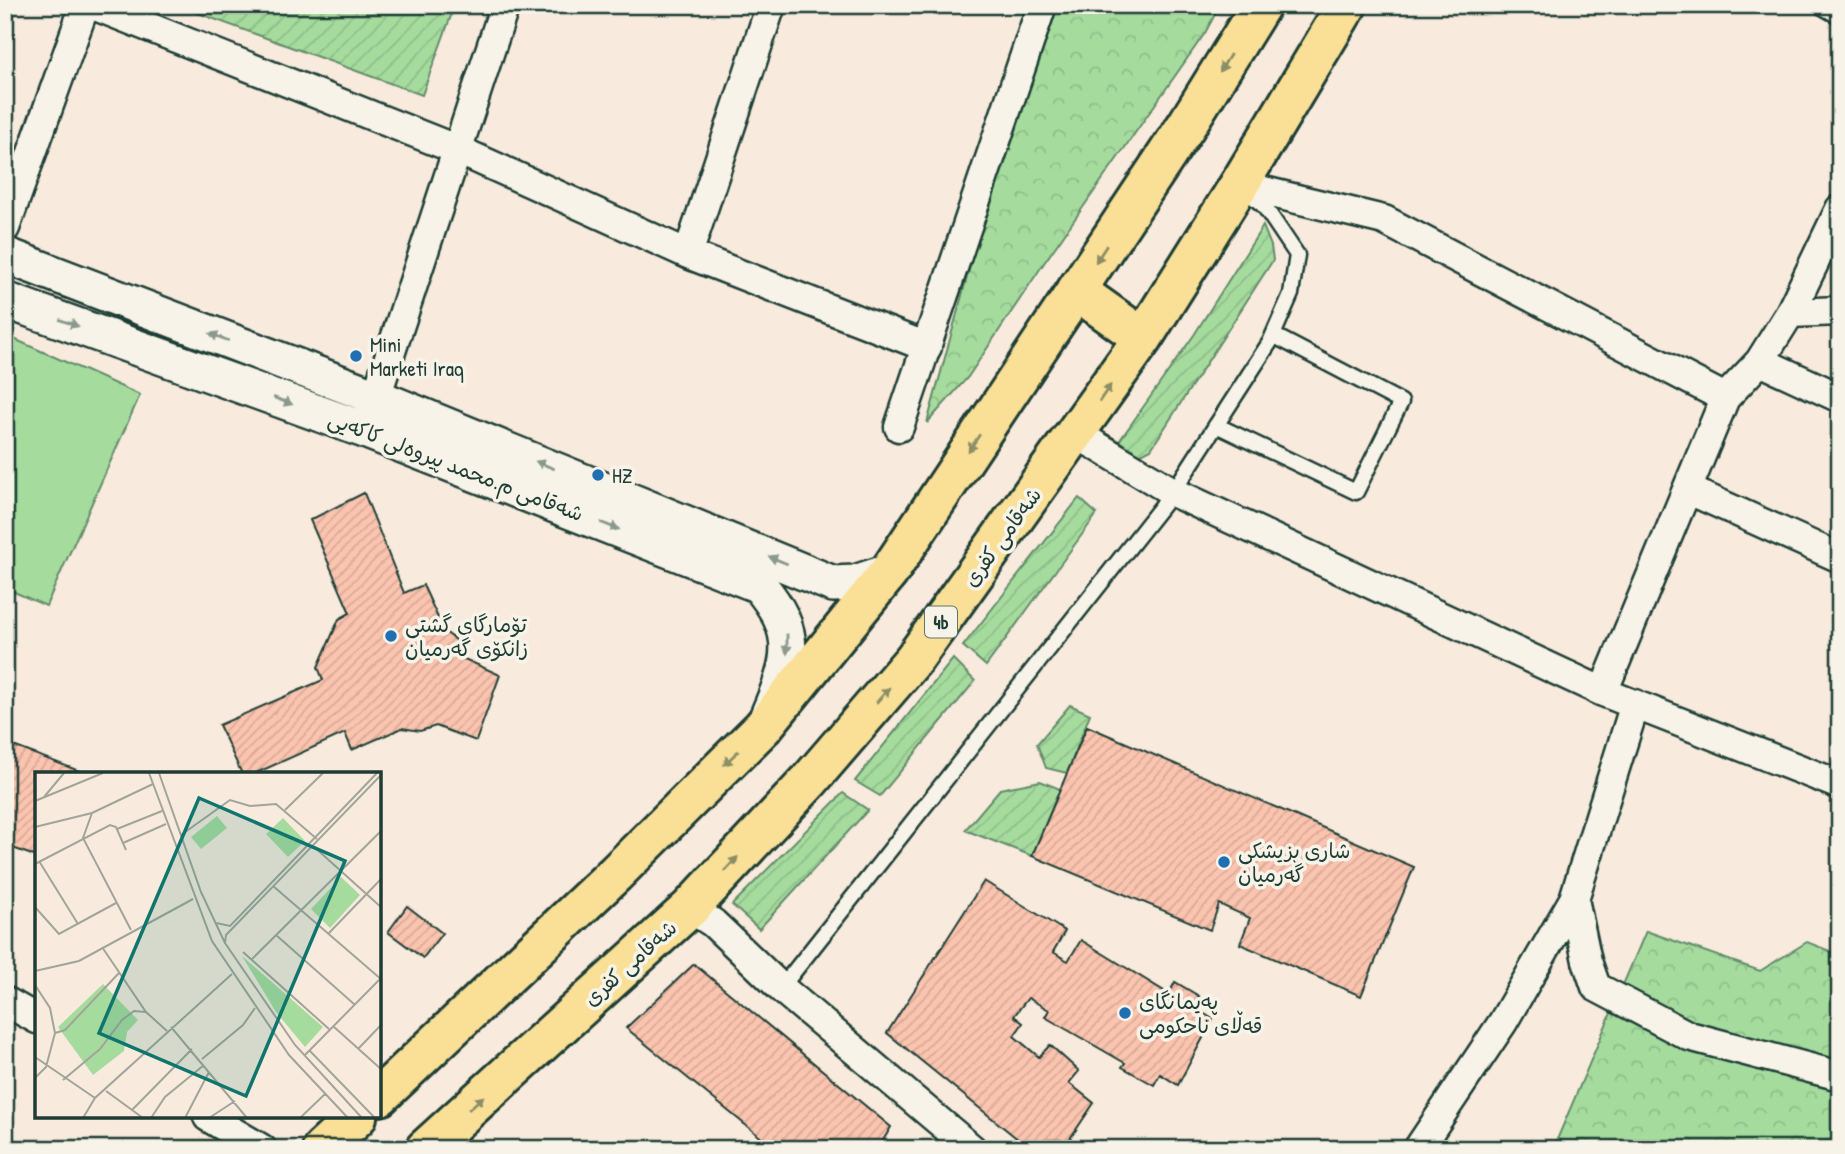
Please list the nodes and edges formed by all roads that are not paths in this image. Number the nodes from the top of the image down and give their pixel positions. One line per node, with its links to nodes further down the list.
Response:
1 (85, 5): 13 (street)
2 (93, 5): 10 (street)
3 (505, 5): 10 (street)
4 (771, 5): 14 (street)
5 (1042, 5): 22 (street)
6 (1261, 5): 16 (highway, one-way to 16)
7 (1347, 5): 11 (highway, شەقامی کفری / 4b)
8 (1819, 5): 9 (lane)
9 (1840, 17)
10 (458, 150): 14 (street); 24 (street)
11 (1239, 186): 20 (lane); 21 (highway, شەقامی کفری / 4b); 25 (street)
12 (1840, 209): 19 (street)
13 (5, 228)
14 (688, 254): 22 (street)
15 (5, 255): 24 (street, شەقامی م.محمد پیروەلی کاکەیی, one-way to 15)
16 (1077, 291): 21 (highway); 34 (highway, one-way to 34)
17 (5, 300): 29 (street, شەقامی م.محمد پیروەلی کاکەیی, one-way to 29)
18 (1840, 311): 19 (street)
19 (1790, 313): 23 (street)
20 (1273, 335): 27 (lane); 27 (lane)
21 (1143, 338): 30 (highway, شەقامی کفری / 4b, one-way to 21)
22 (927, 347): 28 (street)
23 (1760, 361): 25 (street); 26 (street)
24 (376, 397): 29 (street); 34 (street, شەقامی م.محمد پیروەلی کاکەیی, one-way to 24)
25 (1726, 398): 31 (street)
26 (1840, 398)
27 (1216, 425): 32 (lane)
28 (900, 426)
29 (362, 429): 37 (street, شەقامی م.محمد پیروەلی کاکەیی, one-way to 37)
30 (1077, 434): 32 (street); 40 (highway, شەقامی کفری / 4b, one-way to 30)
31 (1689, 490): 33 (street); 35 (street)
32 (1173, 492): 35 (street); 41 (lane)
33 (1840, 558)
34 (888, 572): 37 (highway)
35 (1604, 692): 36 (street)
36 (1635, 704): 38 (street); 39 (street)
37 (763, 727): 45 (highway, one-way to 45)
38 (1840, 785)
39 (1574, 899): 44 (street); 52 (street)
40 (690, 908): 41 (street); 50 (highway, شەقامی کفری / 4b, one-way to 40)
41 (781, 988): 51 (street)
42 (5, 1001): 43 (street)
43 (35, 1018)
44 (1840, 1076)
45 (382, 1094)
46 (211, 1119): 48 (street)
47 (354, 1119): 49 (highway)
48 (262, 1149)
49 (322, 1149)
50 (425, 1149)
51 (972, 1149)
52 (1418, 1149)

